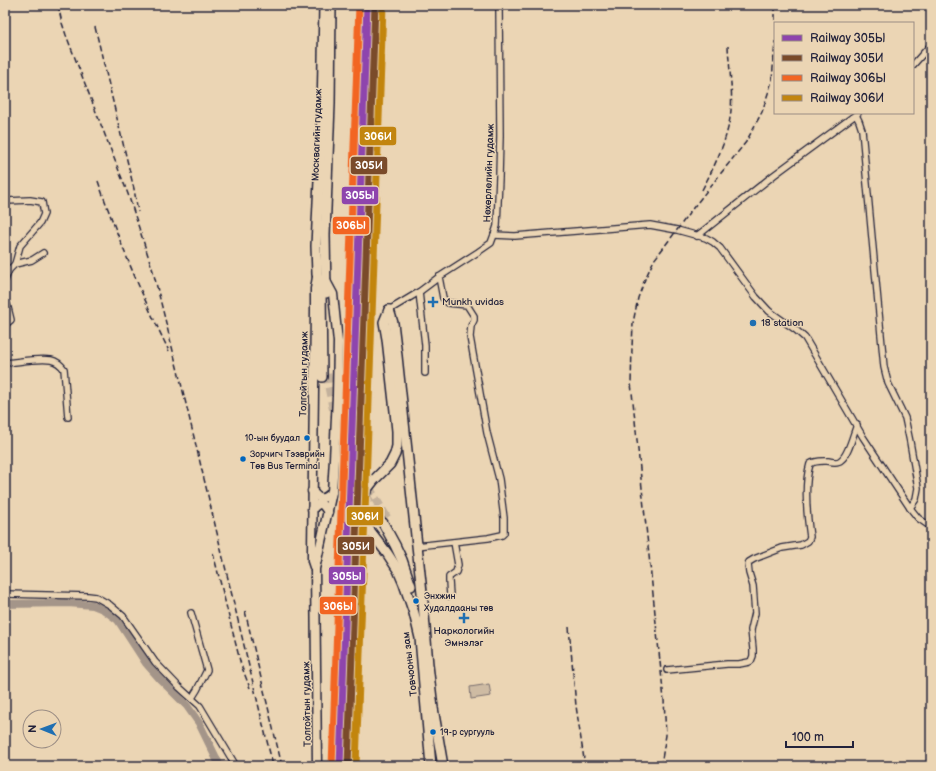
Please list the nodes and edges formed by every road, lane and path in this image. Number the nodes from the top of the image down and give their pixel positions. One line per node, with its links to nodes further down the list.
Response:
1 (324, 5): 12 (highway, Москвагийн гудамж)
2 (331, 5): 15 (highway, Москвагийн гудамж)
3 (499, 5): 8 (street, Нөхөрлөлийн гудамж)
4 (931, 46): 5 (street)
5 (914, 64)
6 (857, 114): 9 (street); 26 (street)
7 (5, 202): 11 (street)
8 (494, 235): 9 (street); 13 (street, Нөхөрлөлийн гудамж)
9 (697, 236): 23 (street)
10 (43, 253): 11 (street)
11 (15, 264): 14 (street)
12 (318, 274): 15 (highway, Москвагийн гудамж); 24 (main road, Толгойтын гудамж)
13 (439, 277): 16 (street, Нөхөрлөлийн гудамж); 30 (street)
14 (5, 280)
15 (326, 281): 25 (main road, Толгойтын гудамж)
16 (419, 292): 18 (street, Нөхөрлөлийн гудамж); 21 (street)
17 (5, 302): 19 (street)
18 (389, 310): 31 (highway, Товчооны зам); 36 (highway, Товчооны зам)
19 (5, 325)
20 (5, 364): 22 (street)
21 (425, 372)
22 (68, 417)
23 (857, 425): 26 (street); 38 (street)
24 (312, 490): 25 (main road); 27 (main road, Толгойтын гудамж)
25 (332, 492): 28 (main road, Толгойтын гудамж)
26 (910, 508): 29 (street)
27 (312, 509): 28 (main road); 32 (main road, Толгойтын гудамж)
28 (328, 512): 32 (main road, Толгойтын гудамж)
29 (931, 527)
30 (454, 542): 31 (street); 34 (street)
31 (417, 546): 35 (highway, Товчооны зам)
32 (315, 569): 41 (main road, Толгойтын гудамж)
33 (5, 594): 39 (street)
34 (450, 596)
35 (422, 598): 36 (highway); 43 (highway, Товчооны зам)
36 (412, 608): 42 (highway, Товчооны зам)
37 (192, 613): 39 (street)
38 (667, 670)
39 (192, 698): 40 (street)
40 (236, 766)
41 (317, 766)
42 (431, 766)
43 (443, 766)

